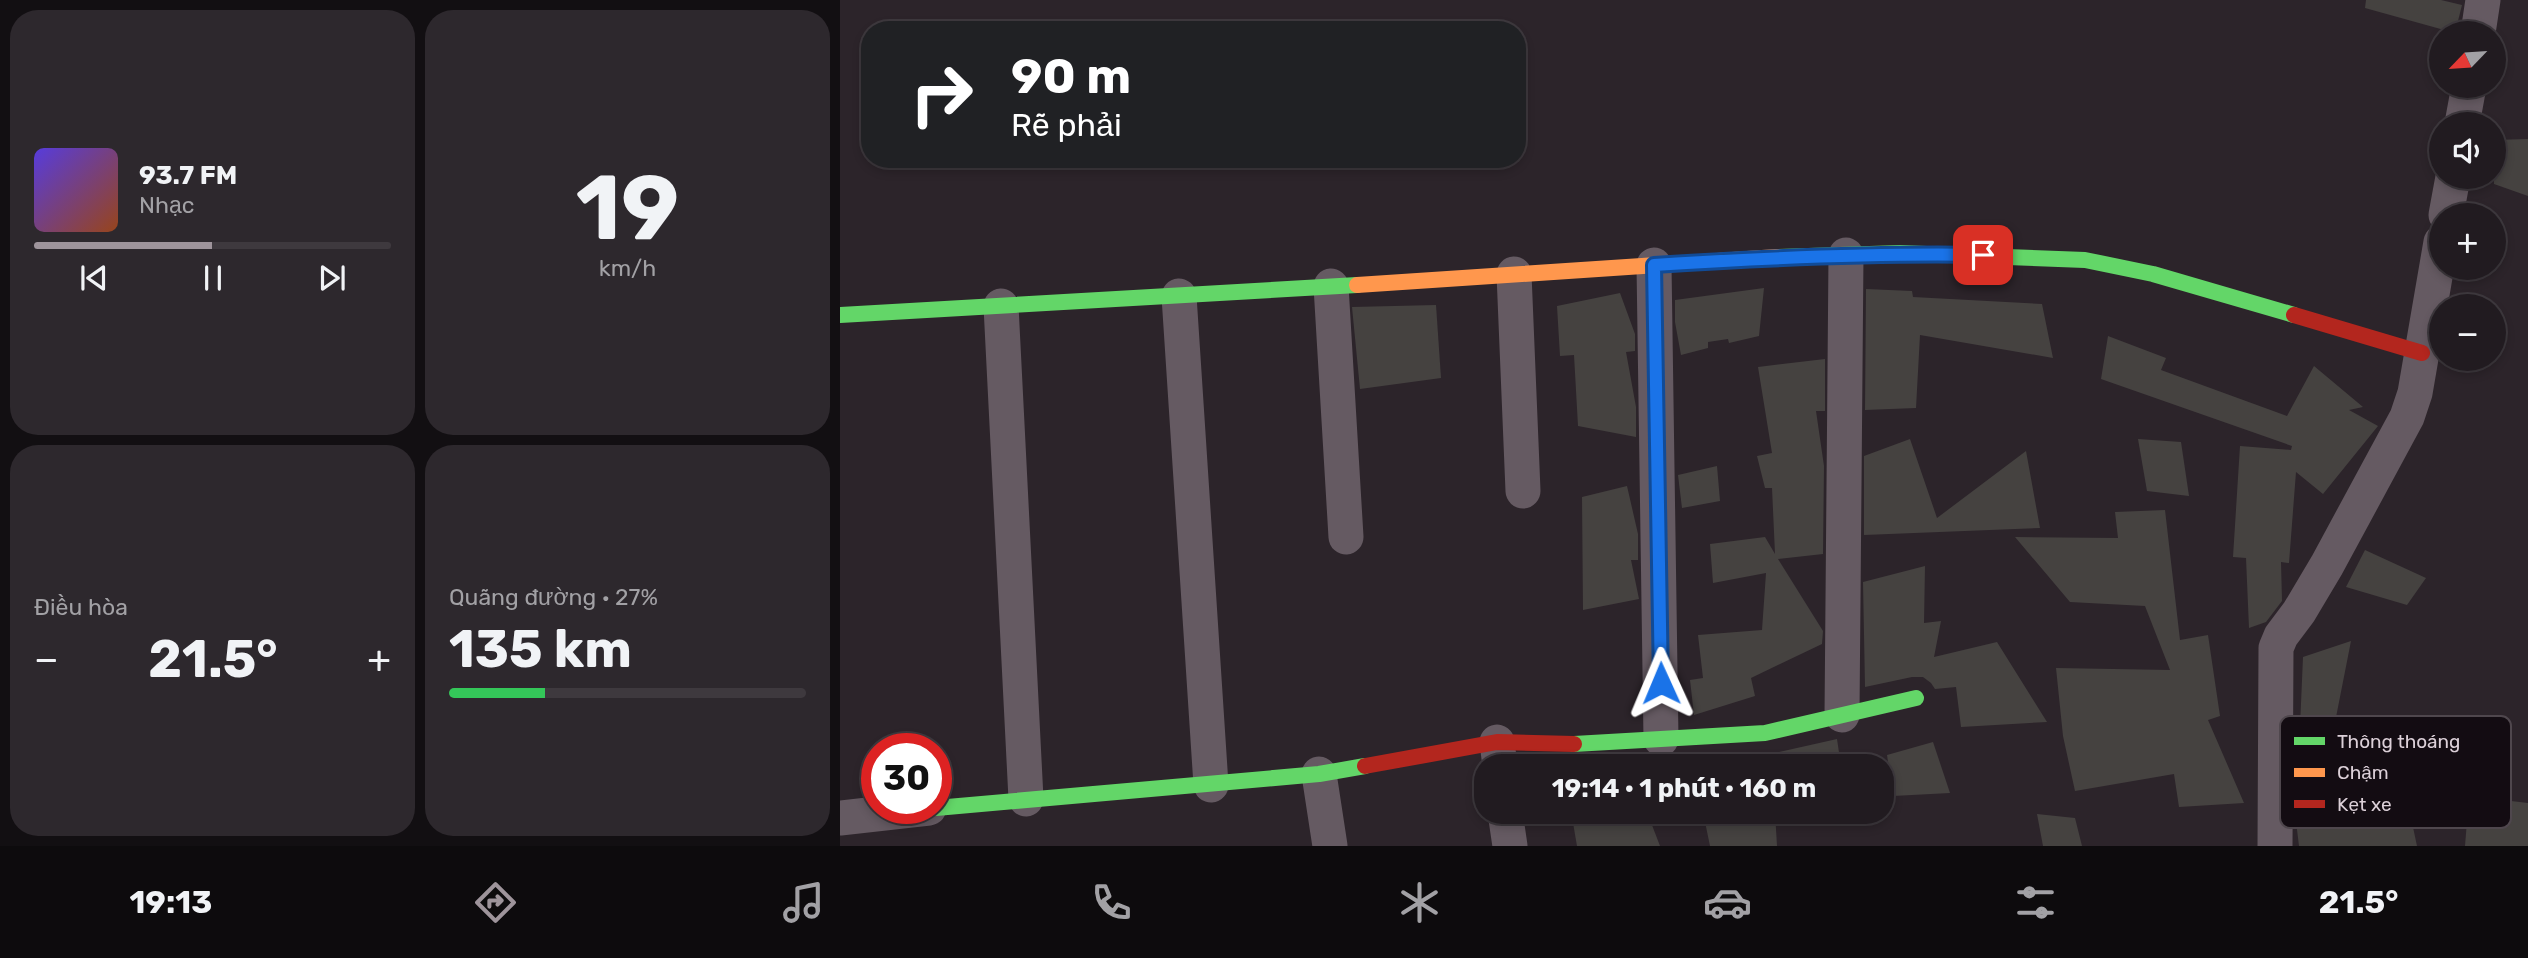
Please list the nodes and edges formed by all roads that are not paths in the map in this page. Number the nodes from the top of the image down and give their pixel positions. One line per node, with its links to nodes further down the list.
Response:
1 (2483, 0): 2 (street)
2 (2480, 21)
3 (1846, 255): 4 (street); 11 (street); 15 (street)
4 (1654, 265): 5 (street); 16 (street)
5 (1514, 274): 7 (street); 12 (street)
6 (2434, 280): 11 (street)
7 (1331, 286): 8 (street); 13 (street)
8 (1179, 296): 9 (street); 20 (street)
9 (1001, 306): 10 (street); 21 (street)
10 (840, 315)
11 (2422, 353): 28 (street)
12 (1523, 491)
13 (1346, 537)
14 (1916, 698): 15 (street)
15 (1842, 715): 16 (street)
16 (1661, 739): 17 (street)
17 (1498, 754)
18 (1474, 757): 19 (street)
19 (1319, 774): 20 (street); 26 (street)
20 (1211, 785): 21 (street)
21 (1026, 799): 22 (street)
22 (952, 806)
23 (861, 816): 24 (street)
24 (840, 818)
25 (1507, 824): 27 (street)
26 (1331, 846)
27 (1510, 846)
28 (2275, 846)

